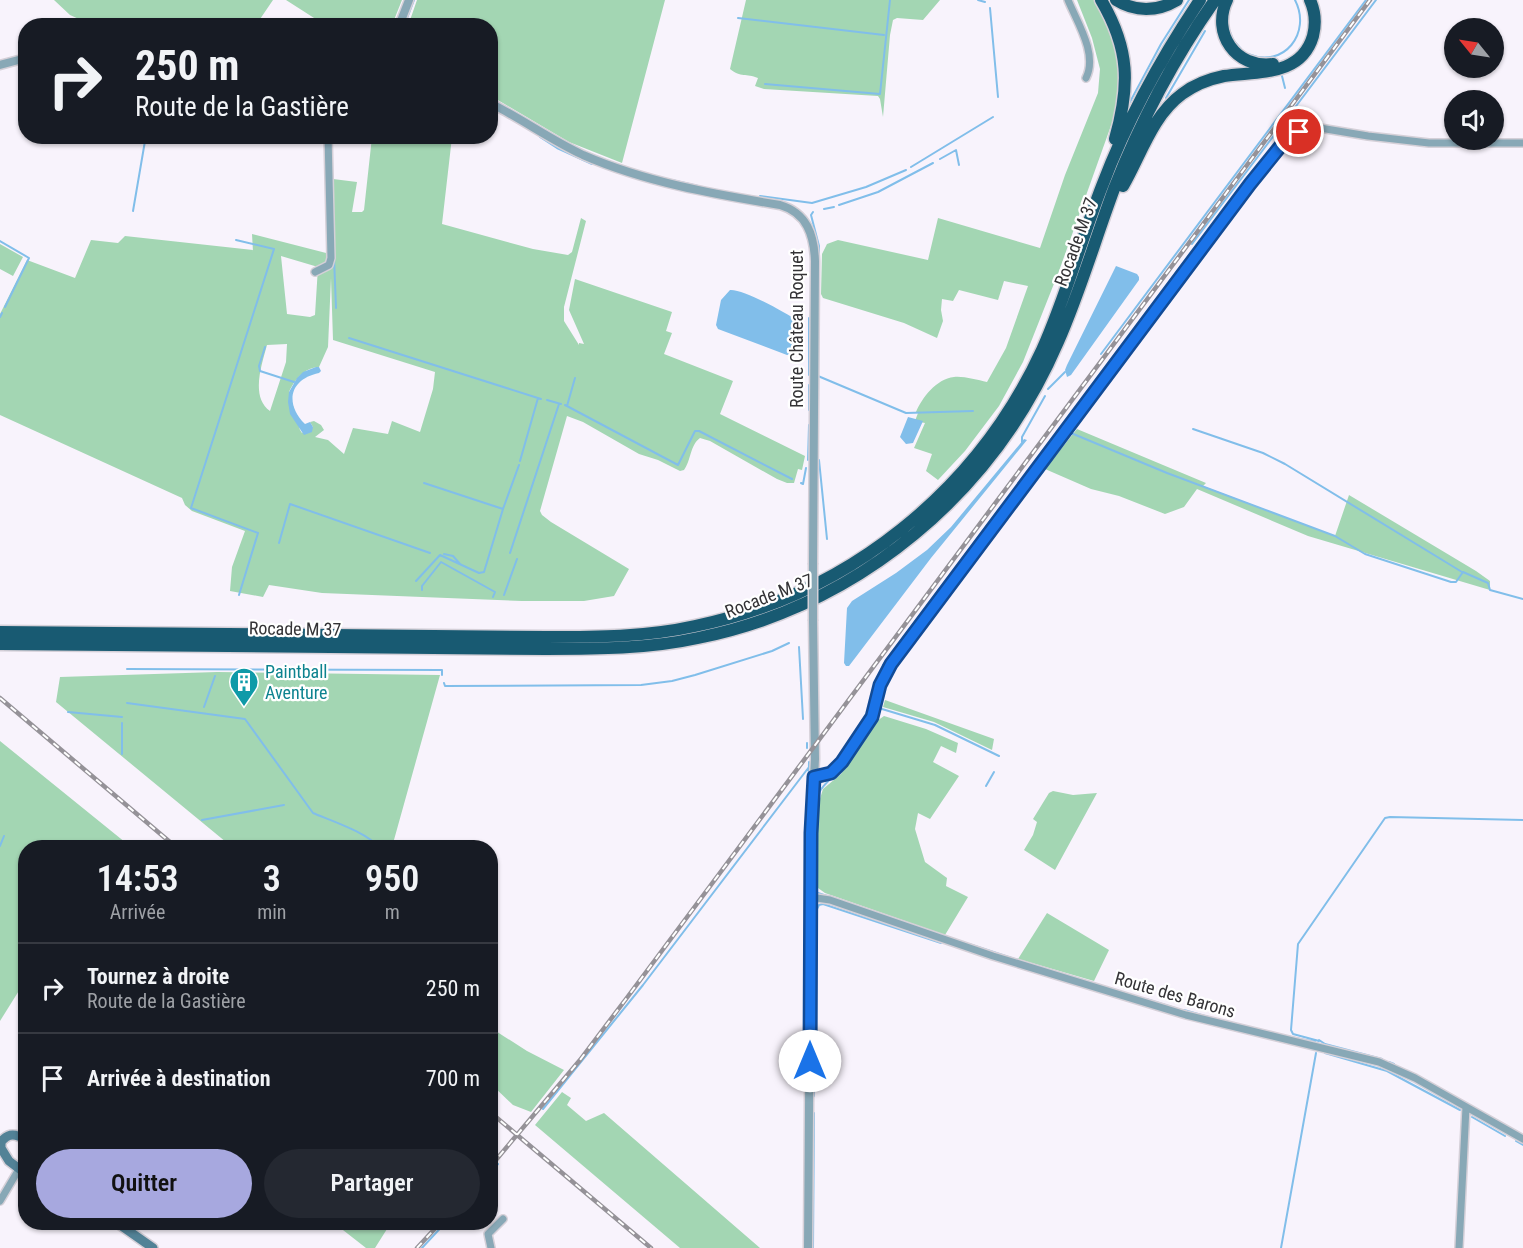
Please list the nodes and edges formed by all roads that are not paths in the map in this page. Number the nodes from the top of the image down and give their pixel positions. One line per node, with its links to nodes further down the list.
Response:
1 (409, 0): 11 (street)
2 (1068, 0): 14 (street)
3 (1101, 0): 18 (highway)
4 (1116, 0): 5 (highway)
5 (1177, 0)
6 (1200, 0): 18 (highway, Rocade M 37)
7 (1215, 0): 19 (highway, Rocade M 37)
8 (1227, 0): 9 (highway)
9 (1302, 0)
10 (1310, 0): 19 (highway)
11 (402, 18)
12 (18, 60): 13 (street)
13 (0, 64)
14 (1086, 78)
15 (498, 108): 23 (street, Route Château Roquet, bridge)
16 (1523, 143): 23 (street)
17 (328, 144): 20 (street)
18 (1100, 192): 21 (highway, Rocade M 37)
19 (1102, 224): 22 (highway, Rocade M 37)
20 (315, 273)
21 (0, 632)
22 (0, 644)
23 (814, 777): 24 (street, Route Château Roquet)
24 (810, 897): 25 (street, Route des Barons); 38 (street, Route Château Roquet)
25 (1466, 1107): 27 (street, Route des Barons); 39 (street)
26 (18, 1136): 28 (main road)
27 (1523, 1140)
28 (1, 1141): 29 (main road)
29 (18, 1168)
30 (18, 1176): 31 (street)
31 (0, 1201)
32 (503, 1219): 33 (street)
33 (498, 1224)
34 (127, 1230): 36 (main road)
35 (492, 1230): 37 (street)
36 (153, 1248)
37 (490, 1248)
38 (808, 1248)
39 (1459, 1248)

